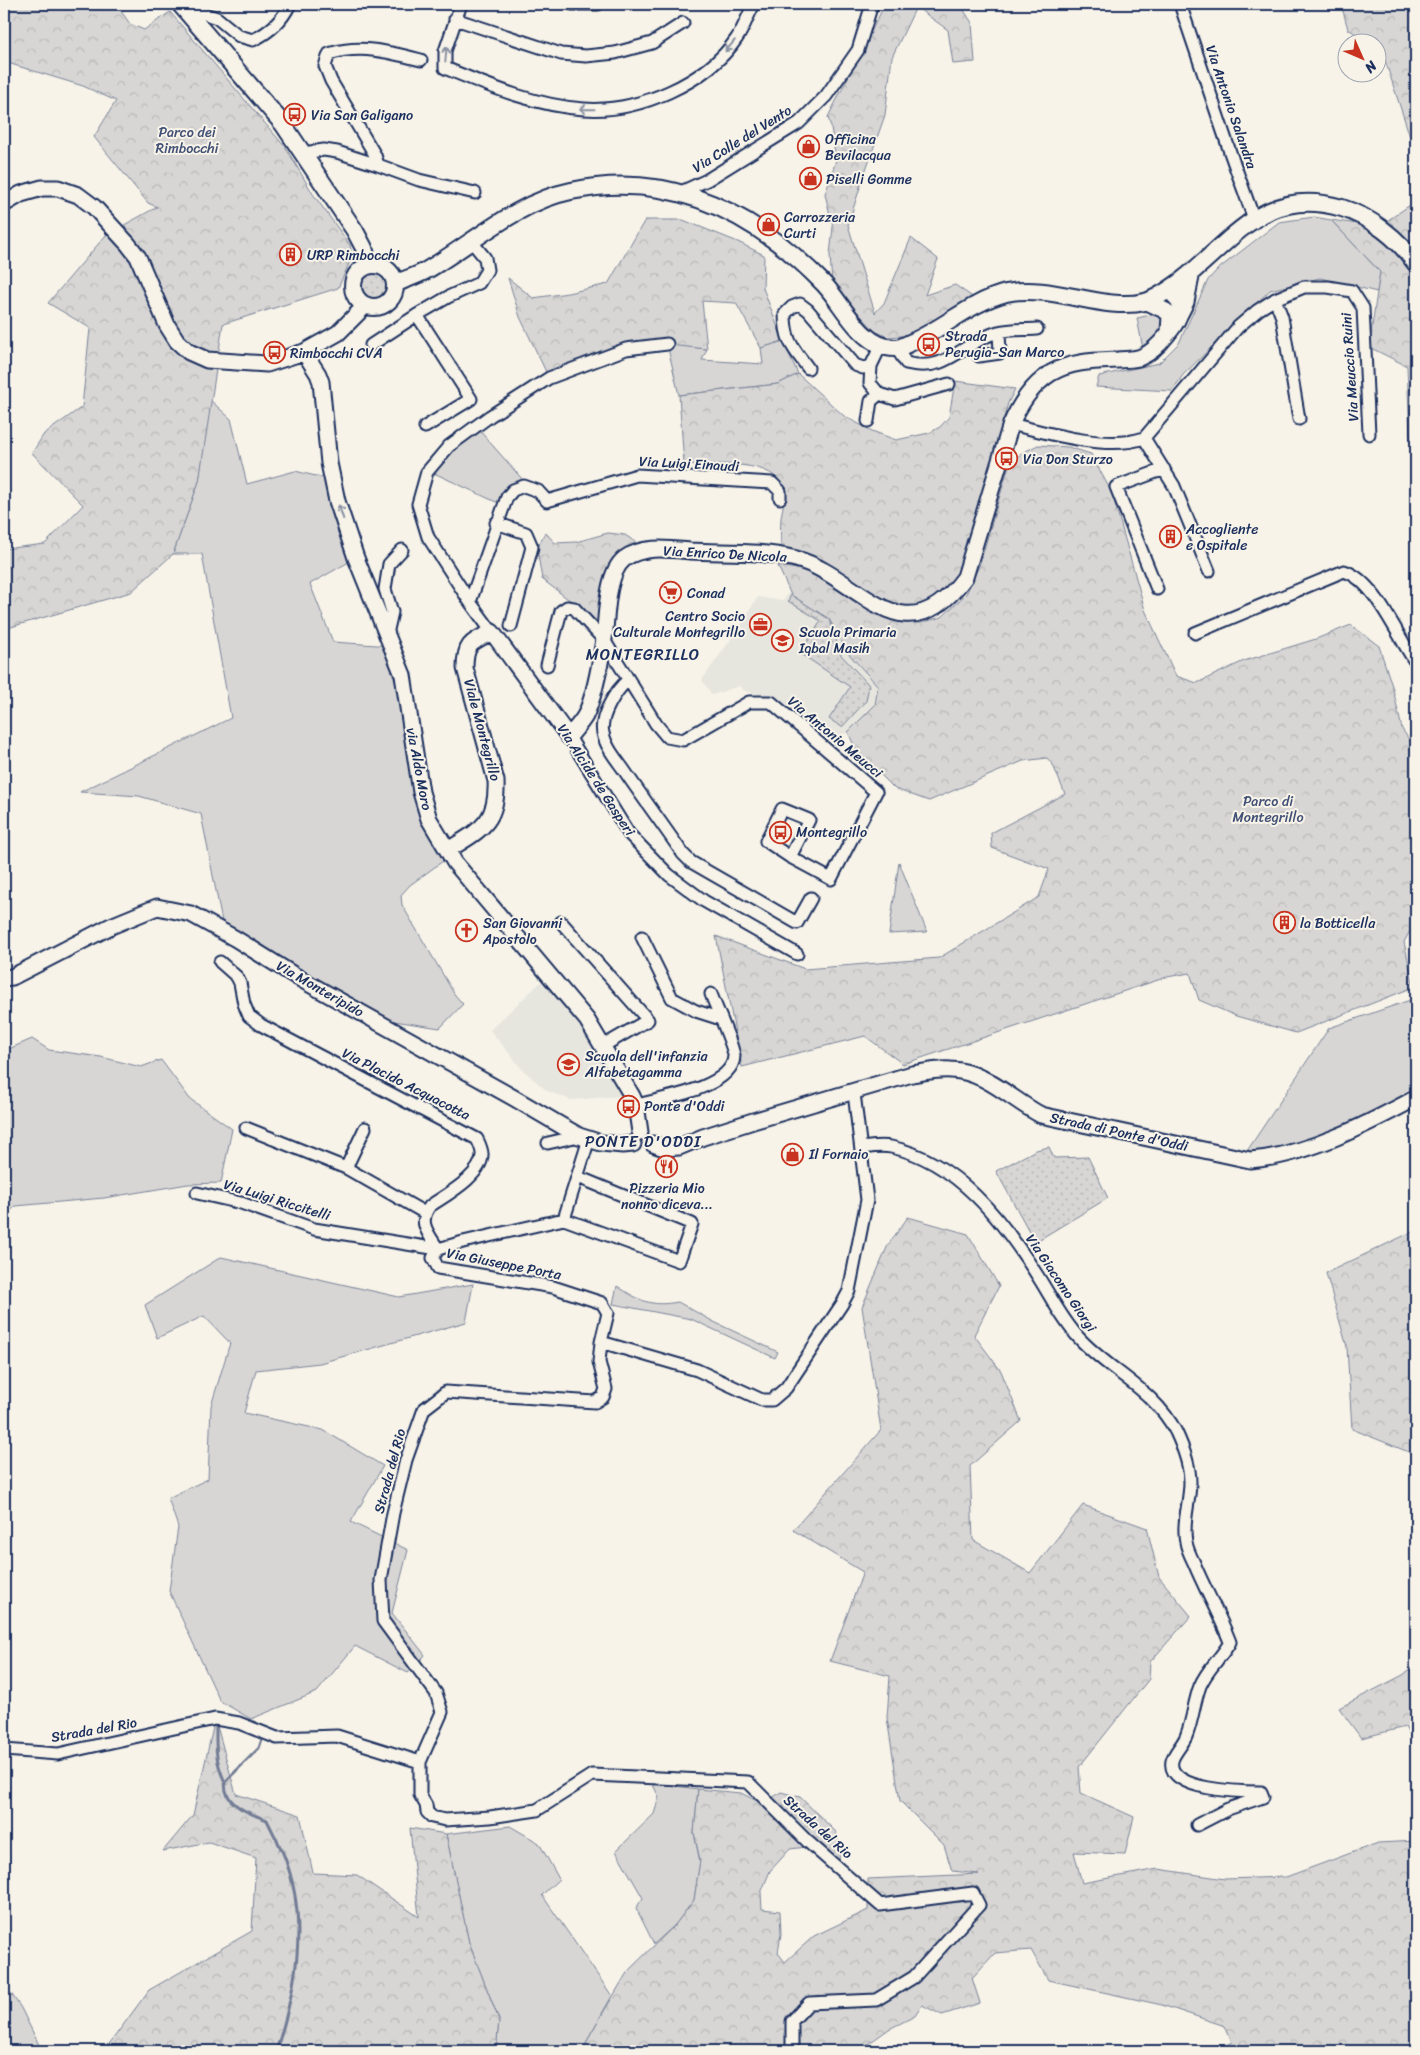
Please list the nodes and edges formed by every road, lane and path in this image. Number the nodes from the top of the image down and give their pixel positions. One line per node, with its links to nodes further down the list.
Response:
1 (180, 4): 9 (main road)
2 (290, 4): 9 (street)
3 (461, 4): 10 (street)
4 (572, 4): 5 (street)
5 (598, 4)
6 (754, 4): 10 (street, one-way to 10)
7 (872, 4): 15 (street, Via Colle del Vento)
8 (1180, 4): 18 (street, Via Antonio Salandra)
9 (192, 18): 13 (main road)
10 (455, 19): 11 (street)
11 (683, 23)
12 (421, 60): 14 (street)
13 (303, 153): 14 (street); 21 (main road)
14 (378, 165): 16 (street)
15 (681, 192): 19 (main road); 34 (main road)
16 (475, 193)
17 (4, 204): 35 (street)
18 (1254, 219): 20 (main road); 22 (main road)
19 (472, 242): 23 (main road); 28 (street)
20 (1416, 264)
21 (369, 265): 23 (main road); 27 (main road)
22 (1192, 272): 24 (main road); 29 (street)
23 (395, 284): 27 (main road)
24 (1167, 292): 26 (main road); 29 (street)
25 (1275, 299): 41 (street); 45 (street, Via Meuccio Ruini); 46 (street, Via Meuccio Ruini)
26 (1147, 302): 29 (street); 34 (main road)
27 (366, 305): 35 (street)
28 (417, 315): 33 (street); 44 (street)
29 (1175, 315): 43 (street, Via Enrico De Nicola)
30 (1036, 329): 31 (street)
31 (999, 332): 34 (street); 36 (street)
32 (667, 344): 53 (street)
33 (371, 345)
34 (889, 347): 37 (street)
35 (304, 352): 57 (street, via Aldo Moro, one-way to 35)
36 (979, 356)
37 (871, 366): 38 (street); 40 (street)
38 (808, 368)
39 (949, 384): 40 (street)
40 (879, 394): 42 (street)
41 (1299, 419)
42 (868, 421)
43 (1011, 424): 46 (street); 58 (street, Via Enrico De Nicola)
44 (425, 428)
45 (1369, 434)
46 (1144, 438): 47 (street)
47 (1164, 469): 51 (street); 52 (street)
48 (780, 498): 49 (street, Via Luigi Einaudi)
49 (496, 523): 53 (street, Via Luigi Einaudi); 54 (street)
50 (402, 550): 57 (street)
51 (1209, 571)
52 (1157, 589)
53 (470, 602): 55 (street)
54 (511, 626)
55 (492, 632): 62 (street, Via Alcide de Gasperi); 63 (street, Viale Montegrillo)
56 (1195, 633): 59 (street)
57 (387, 634): 63 (street, via Aldo Moro)
58 (604, 640): 60 (street); 61 (street, Via Antonio Meucci); 62 (street, Via Enrico De Nicola)
59 (1416, 663)
60 (547, 665)
61 (628, 680): 64 (street, Via Antonio Meucci); 65 (street)
62 (569, 737): 68 (street, Via Alcide de Gasperi)
63 (448, 850): 73 (street, via Aldo Moro)
64 (790, 857)
65 (811, 898)
66 (562, 922): 73 (street)
67 (642, 937): 72 (street)
68 (797, 954)
69 (220, 962): 86 (street, Via Placido Acquacotta)
70 (4, 978): 79 (street, Via Monteripido)
71 (711, 994): 72 (street)
72 (720, 1019): 76 (street)
73 (603, 1046): 76 (street, via Aldo Moro)
74 (854, 1093): 75 (street, Strada di Ponte d'Oddi); 80 (street, Strada di Ponte d'Oddi); 82 (street)
75 (1416, 1098)
76 (636, 1105): 80 (street, via Aldo Moro)
77 (246, 1128): 83 (street)
78 (365, 1128): 83 (street)
79 (584, 1138): 80 (street, Via Monteripido); 81 (street); 84 (street)
80 (637, 1138)
81 (548, 1143)
82 (860, 1148): 89 (street); 92 (street, Via Giacomo Giorgi)
83 (346, 1168): 86 (street)
84 (578, 1177): 87 (street); 87 (street)
85 (197, 1193): 88 (street, Via Luigi Riccitelli)
86 (425, 1213): 88 (street)
87 (564, 1219): 88 (street)
88 (442, 1248): 89 (street, Via Giuseppe Porta)
89 (601, 1342): 91 (street, Strada del Rio)
90 (4, 1750): 91 (street, Strada del Rio)
91 (420, 1762): 93 (street, Strada del Rio)
92 (1197, 1825)
93 (792, 2051)

